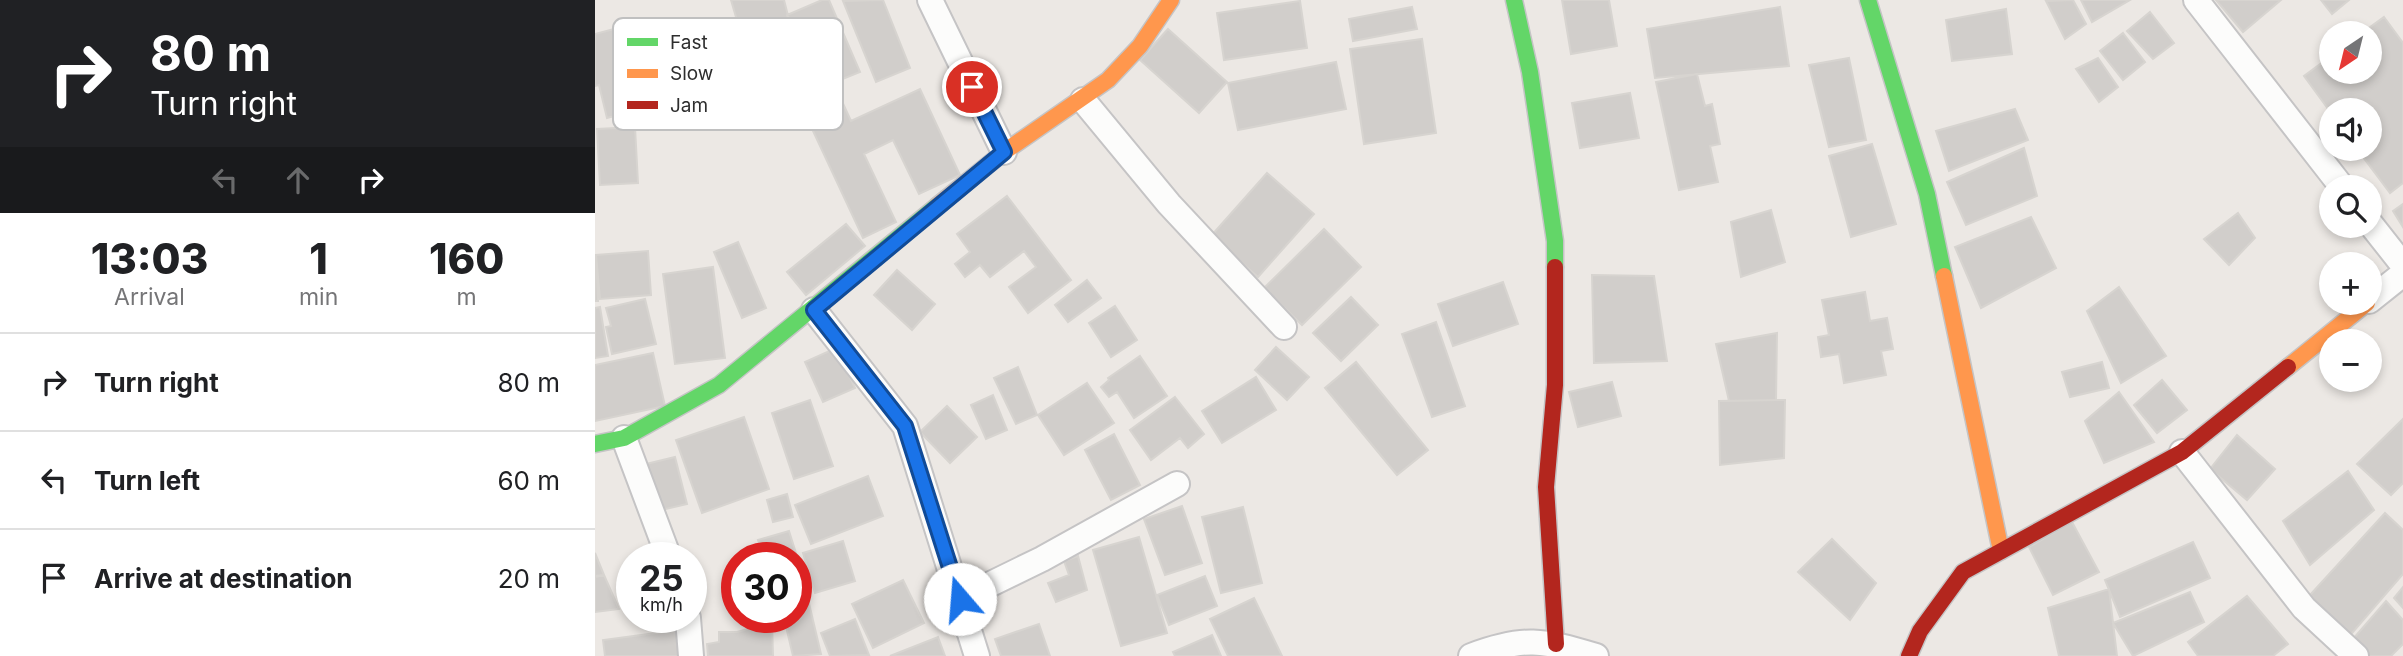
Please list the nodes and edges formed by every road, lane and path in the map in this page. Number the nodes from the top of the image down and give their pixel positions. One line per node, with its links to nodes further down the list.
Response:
1 (930, 0): 7 (street)
2 (1171, 0): 6 (street)
3 (1514, 0): 24 (street)
4 (1868, 0): 21 (street)
5 (2196, 0): 8 (street)
6 (1083, 100): 7 (street); 15 (street)
7 (1004, 152): 13 (street)
8 (2334, 175)
9 (2382, 238): 10 (street)
10 (2403, 265)
11 (2403, 274): 12 (street)
12 (2382, 291)
13 (814, 310): 16 (street); 22 (street)
14 (2352, 315): 18 (street)
15 (1284, 327)
16 (624, 438): 17 (street); 20 (street)
17 (595, 444)
18 (2182, 452): 21 (street); 30 (street)
19 (1177, 484): 22 (street)
20 (663, 542)
21 (2000, 551): 29 (street)
22 (960, 599): 26 (street)
23 (689, 633): 25 (street)
24 (1556, 644): 27 (street); 28 (street)
25 (691, 656)
26 (977, 656)
27 (1471, 656)
28 (1596, 656)
29 (1909, 656)
30 (2356, 656)

